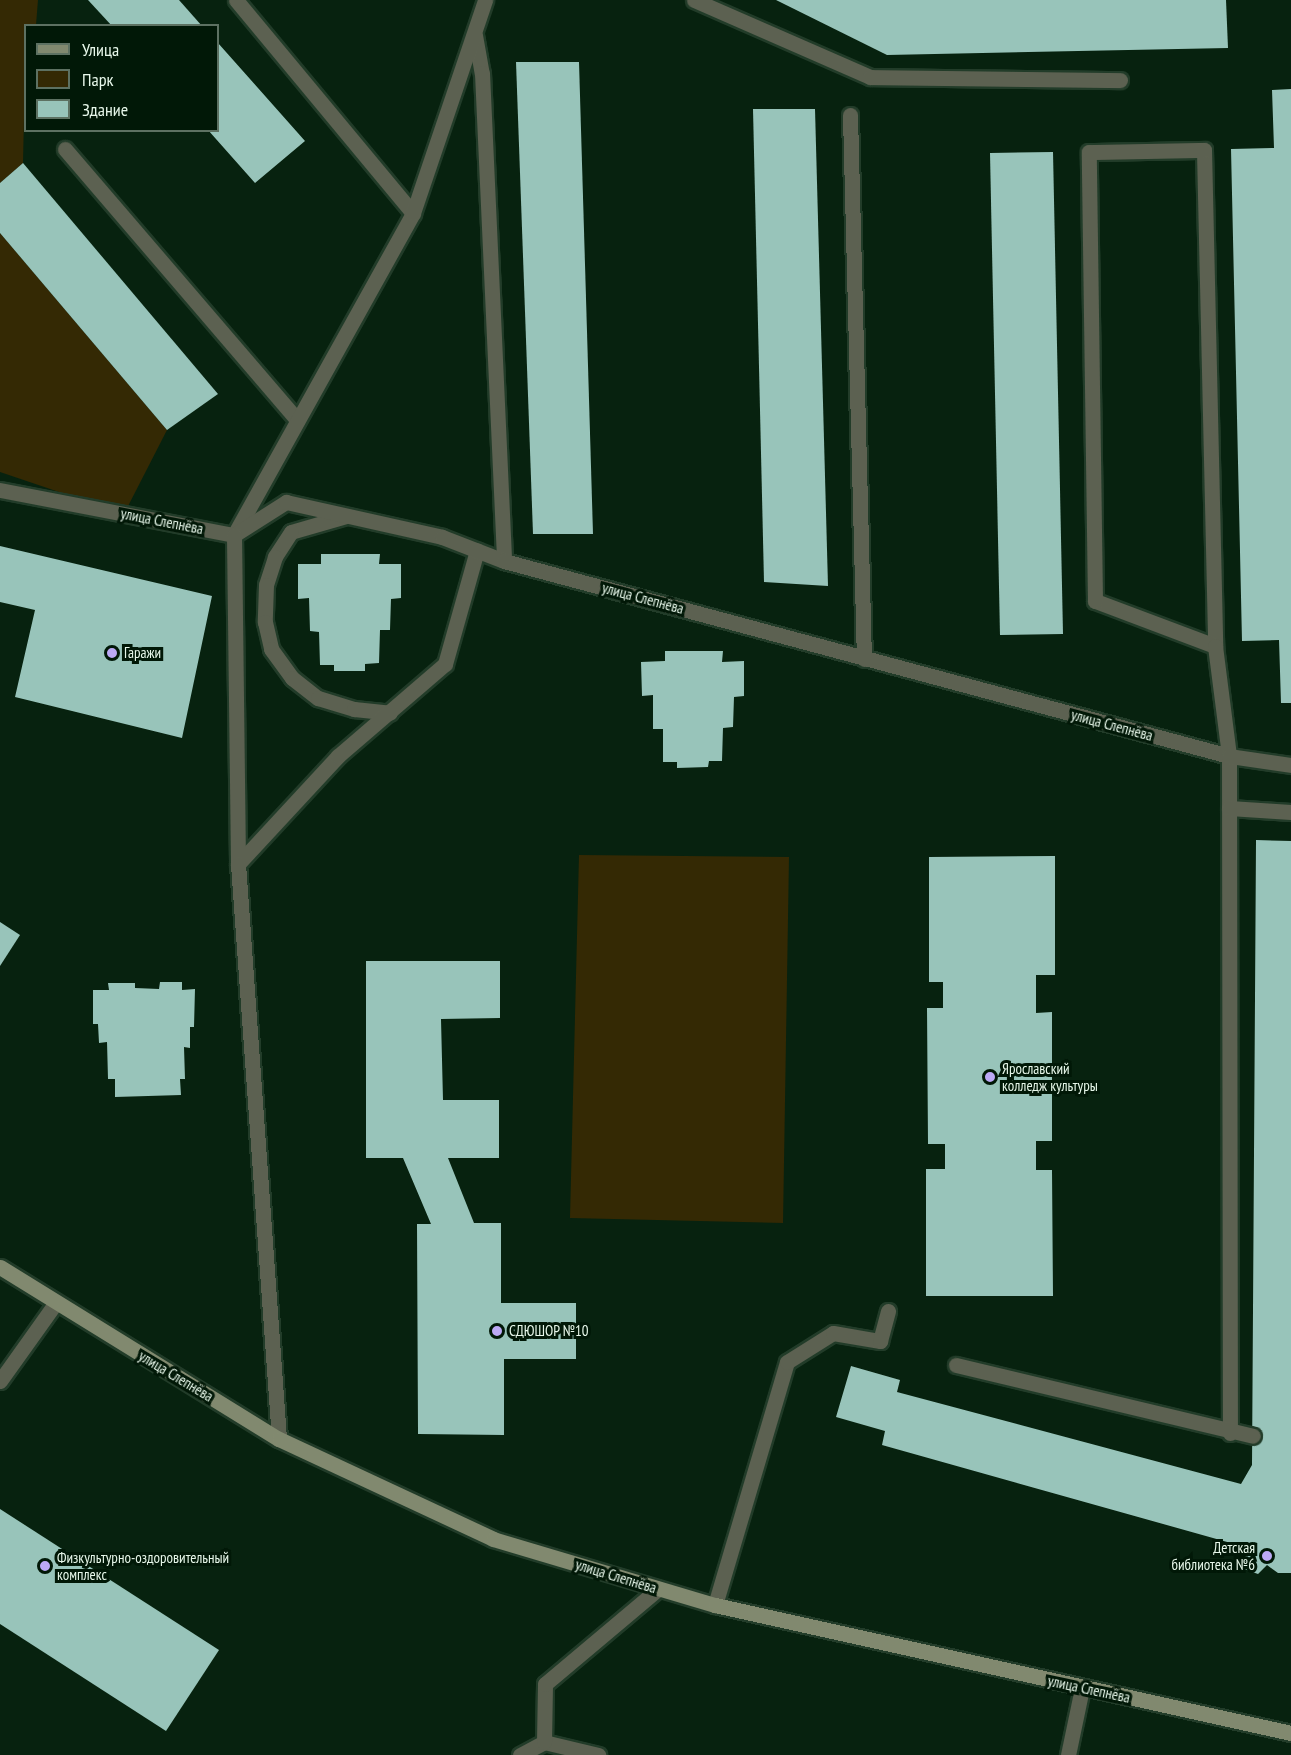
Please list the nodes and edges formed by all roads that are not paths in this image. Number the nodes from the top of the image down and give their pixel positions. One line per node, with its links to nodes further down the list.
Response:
1 (236, 0): 8 (street)
2 (485, 0): 4 (street)
3 (694, 0): 5 (street)
4 (474, 32): 8 (street); 14 (street)
5 (1120, 80)
6 (850, 116): 16 (street)
7 (65, 149): 9 (street)
8 (413, 213): 9 (street)
9 (297, 420): 12 (street)
10 (0, 490): 12 (street, улица Слепнёва)
11 (346, 516): 12 (street, улица Слепнёва); 13 (street, улица Слепнёва); 17 (street)
12 (234, 535): 22 (street)
13 (477, 550): 14 (street, улица Слепнёва); 17 (street)
14 (504, 561): 16 (street, улица Слепнёва)
15 (1215, 646): 15 (street); 18 (street)
16 (864, 659): 18 (street, улица Слепнёва)
17 (390, 713): 22 (street)
18 (1229, 756): 19 (street, улица Слепнёва); 20 (street)
19 (1291, 765)
20 (1229, 808): 21 (street); 28 (street)
21 (1291, 812)
22 (238, 864): 30 (street)
23 (0, 1267): 24 (street, улица Слепнёва)
24 (55, 1304): 27 (street); 30 (street, улица Слепнёва)
25 (888, 1311): 32 (street)
26 (956, 1365): 28 (street)
27 (0, 1381)
28 (1230, 1433): 29 (street)
29 (1253, 1437)
30 (279, 1439): 31 (street, улица Слепнёва)
31 (658, 1589): 32 (street, улица Слепнёва); 35 (street)
32 (715, 1605): 33 (street, улица Слепнёва)
33 (1082, 1688): 34 (street, улица Слепнёва); 38 (street)
34 (1291, 1733)
35 (544, 1742): 36 (street); 37 (street)
36 (520, 1755)
37 (598, 1755)
38 (1068, 1755)

